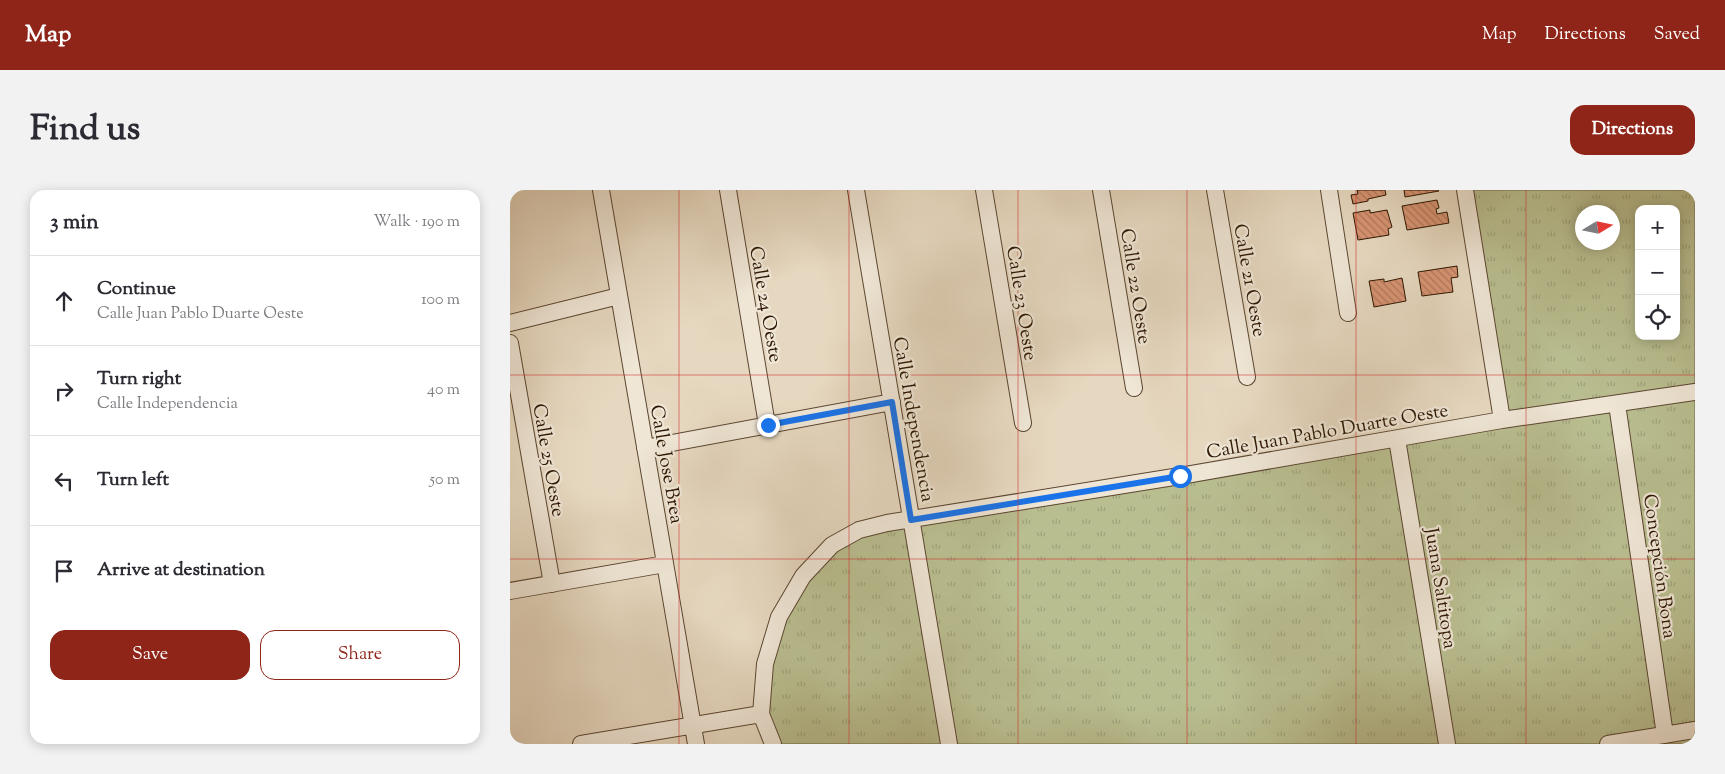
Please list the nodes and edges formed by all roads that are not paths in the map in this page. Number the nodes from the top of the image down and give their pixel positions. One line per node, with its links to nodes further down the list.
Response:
1 (601, 190): 9 (street, Calle Jose Brea)
2 (728, 190): 20 (street, Calle 24 Oeste)
3 (856, 190): 16 (street, Calle Independencia)
4 (984, 190): 19 (street, Calle 23 Oeste)
5 (1101, 190): 14 (street, Calle 22 Oeste)
6 (1215, 190): 13 (street, Calle 21 Oeste)
7 (1329, 190): 10 (street)
8 (1465, 190): 18 (street)
9 (619, 296): 11 (street); 22 (street, Calle Jose Brea)
10 (1348, 313)
11 (510, 323)
12 (510, 343): 25 (street, Calle 25 Oeste)
13 (1247, 376)
14 (1134, 388)
15 (1695, 392): 17 (street, Calle Juan Pablo Duarte Oeste)
16 (892, 402): 20 (street); 23 (street, Calle Independencia)
17 (1617, 404): 18 (street, Calle Juan Pablo Duarte Oeste); 30 (street, Concepción Bona)
18 (1502, 420): 21 (street, Calle Juan Pablo Duarte Oeste)
19 (1023, 423)
20 (768, 425): 22 (street)
21 (1397, 439): 23 (street, Calle Juan Pablo Duarte Oeste); 35 (street, Juana Saltitopa)
22 (646, 448): 24 (street, Calle Jose Brea)
23 (911, 520): 27 (street, Calle Juan Pablo Duarte Oeste); 34 (street, Calle Independencia)
24 (665, 564): 25 (street); 28 (street, Calle Jose Brea)
25 (552, 584): 26 (street)
26 (510, 591)
27 (761, 714): 28 (street); 33 (street)
28 (693, 726): 31 (street); 32 (street, Calle Jose Brea)
29 (1695, 730): 30 (street)
30 (1665, 735): 36 (street)
31 (581, 744)
32 (696, 744)
33 (773, 744)
34 (949, 744)
35 (1447, 744)
36 (1608, 744)

